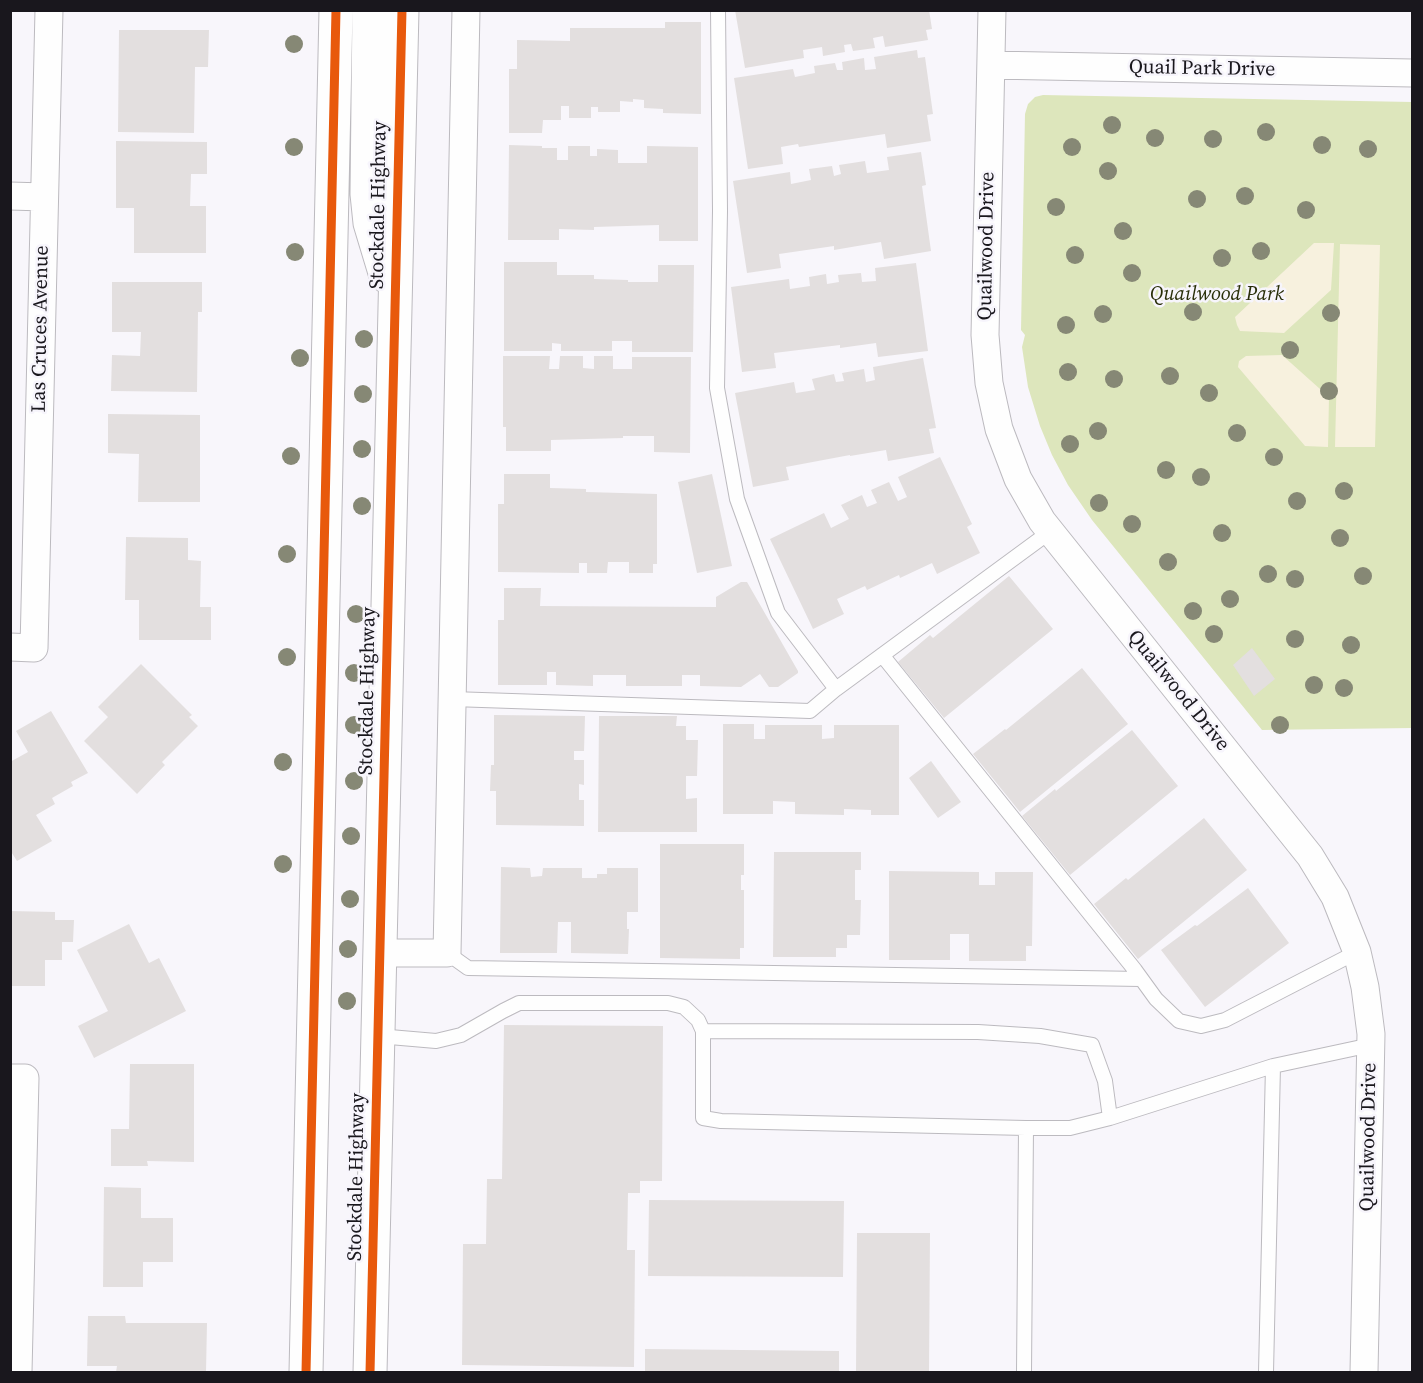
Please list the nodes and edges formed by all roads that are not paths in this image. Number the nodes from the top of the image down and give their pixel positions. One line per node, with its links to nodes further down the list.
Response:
1 (49, 10): 11 (street, Las Cruces Avenue)
2 (336, 10): 30 (main road)
3 (369, 10): 12 (main road)
4 (402, 10): 12 (main road, Stockdale Highway)
5 (466, 10): 17 (street)
6 (718, 10): 16 (lane)
7 (992, 10): 8 (street, Quailwood Drive)
8 (991, 65): 9 (street, Quail Park Drive); 13 (street, Quailwood Drive)
9 (1413, 73)
10 (10, 196): 11 (street)
11 (44, 197): 14 (street, Las Cruces Avenue)
12 (394, 301): 19 (main road, Stockdale Highway)
13 (1051, 531): 15 (lane); 18 (street, Quailwood Drive)
14 (22, 648)
15 (882, 655): 16 (lane); 21 (lane)
16 (836, 689): 17 (lane)
17 (452, 699): 20 (street)
18 (1357, 952): 21 (lane); 24 (street, Quailwood Drive)
19 (380, 953): 20 (street); 23 (main road, Stockdale Highway)
20 (447, 953): 21 (lane)
21 (1141, 979)
22 (704, 1031): 23 (lane); 27 (lane); 28 (lane)
23 (378, 1036): 31 (main road, Stockdale Highway)
24 (1371, 1045): 25 (lane); 34 (street, Quailwood Drive)
25 (1273, 1066): 27 (lane); 33 (lane)
26 (18, 1078): 29 (street)
27 (1110, 1118): 28 (lane)
28 (1026, 1128): 32 (lane)
29 (18, 1372)
30 (306, 1372)
31 (370, 1372)
32 (1024, 1372)
33 (1266, 1372)
34 (1364, 1372)

